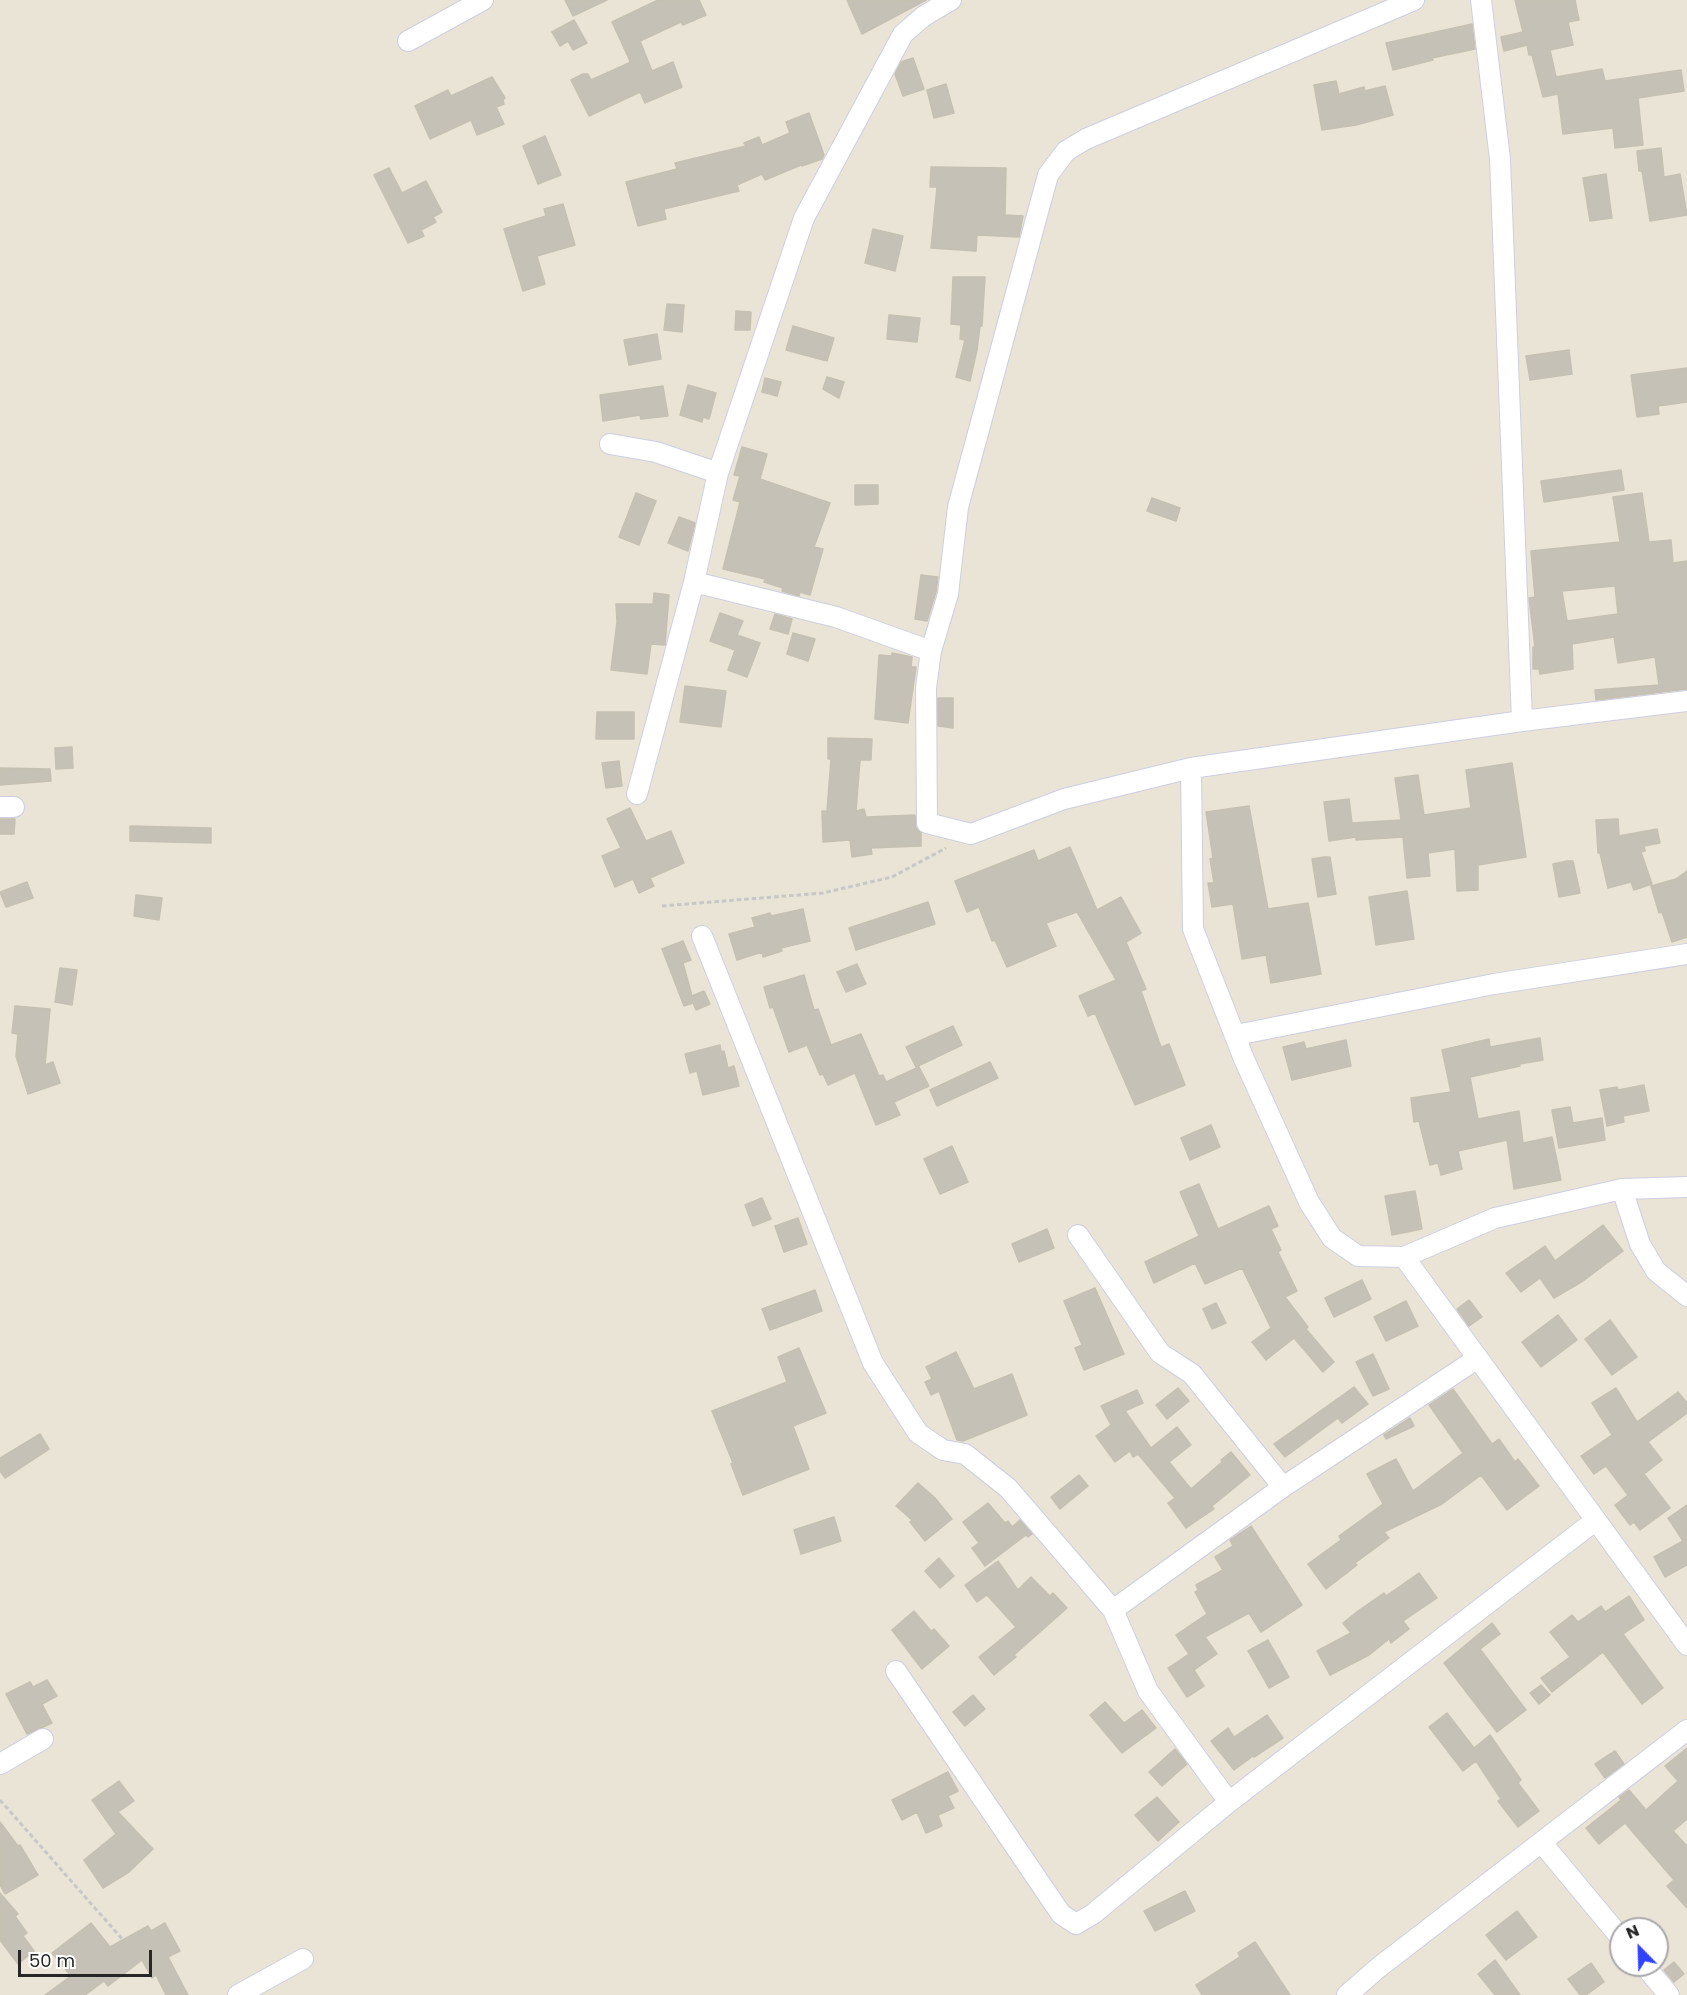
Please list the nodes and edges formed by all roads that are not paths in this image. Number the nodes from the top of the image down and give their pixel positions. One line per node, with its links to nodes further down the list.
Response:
1 (483, 0): 5 (street)
2 (951, 0): 7 (street)
3 (1414, 0): 9 (street)
4 (1481, 0): 11 (street)
5 (408, 41)
6 (610, 444): 7 (street)
7 (718, 473): 8 (street)
8 (694, 582): 9 (street); 13 (street)
9 (931, 651): 12 (street)
10 (1687, 701): 11 (street)
11 (1522, 721): 12 (street)
12 (1191, 768): 16 (street)
13 (637, 794)
14 (702, 936): 25 (street)
15 (1687, 954): 16 (street)
16 (1236, 1035): 20 (street)
17 (1687, 1187): 18 (street)
18 (1622, 1189): 20 (street); 21 (street)
19 (1078, 1235): 23 (street)
20 (1404, 1257): 22 (street)
21 (1687, 1296)
22 (1478, 1358): 23 (street); 24 (street)
23 (1283, 1487): 25 (street)
24 (1596, 1521): 26 (street); 31 (street)
25 (1113, 1610): 31 (street)
26 (1687, 1645)
27 (896, 1671): 31 (street)
28 (1687, 1730): 32 (street)
29 (43, 1739): 30 (street)
30 (0, 1764)
31 (1229, 1802)
32 (1542, 1843): 33 (street); 37 (street)
33 (1609, 1924)
34 (303, 1959): 36 (street)
35 (1654, 1977): 38 (street)
36 (238, 1995)
37 (1347, 1995)
38 (1669, 1995)

